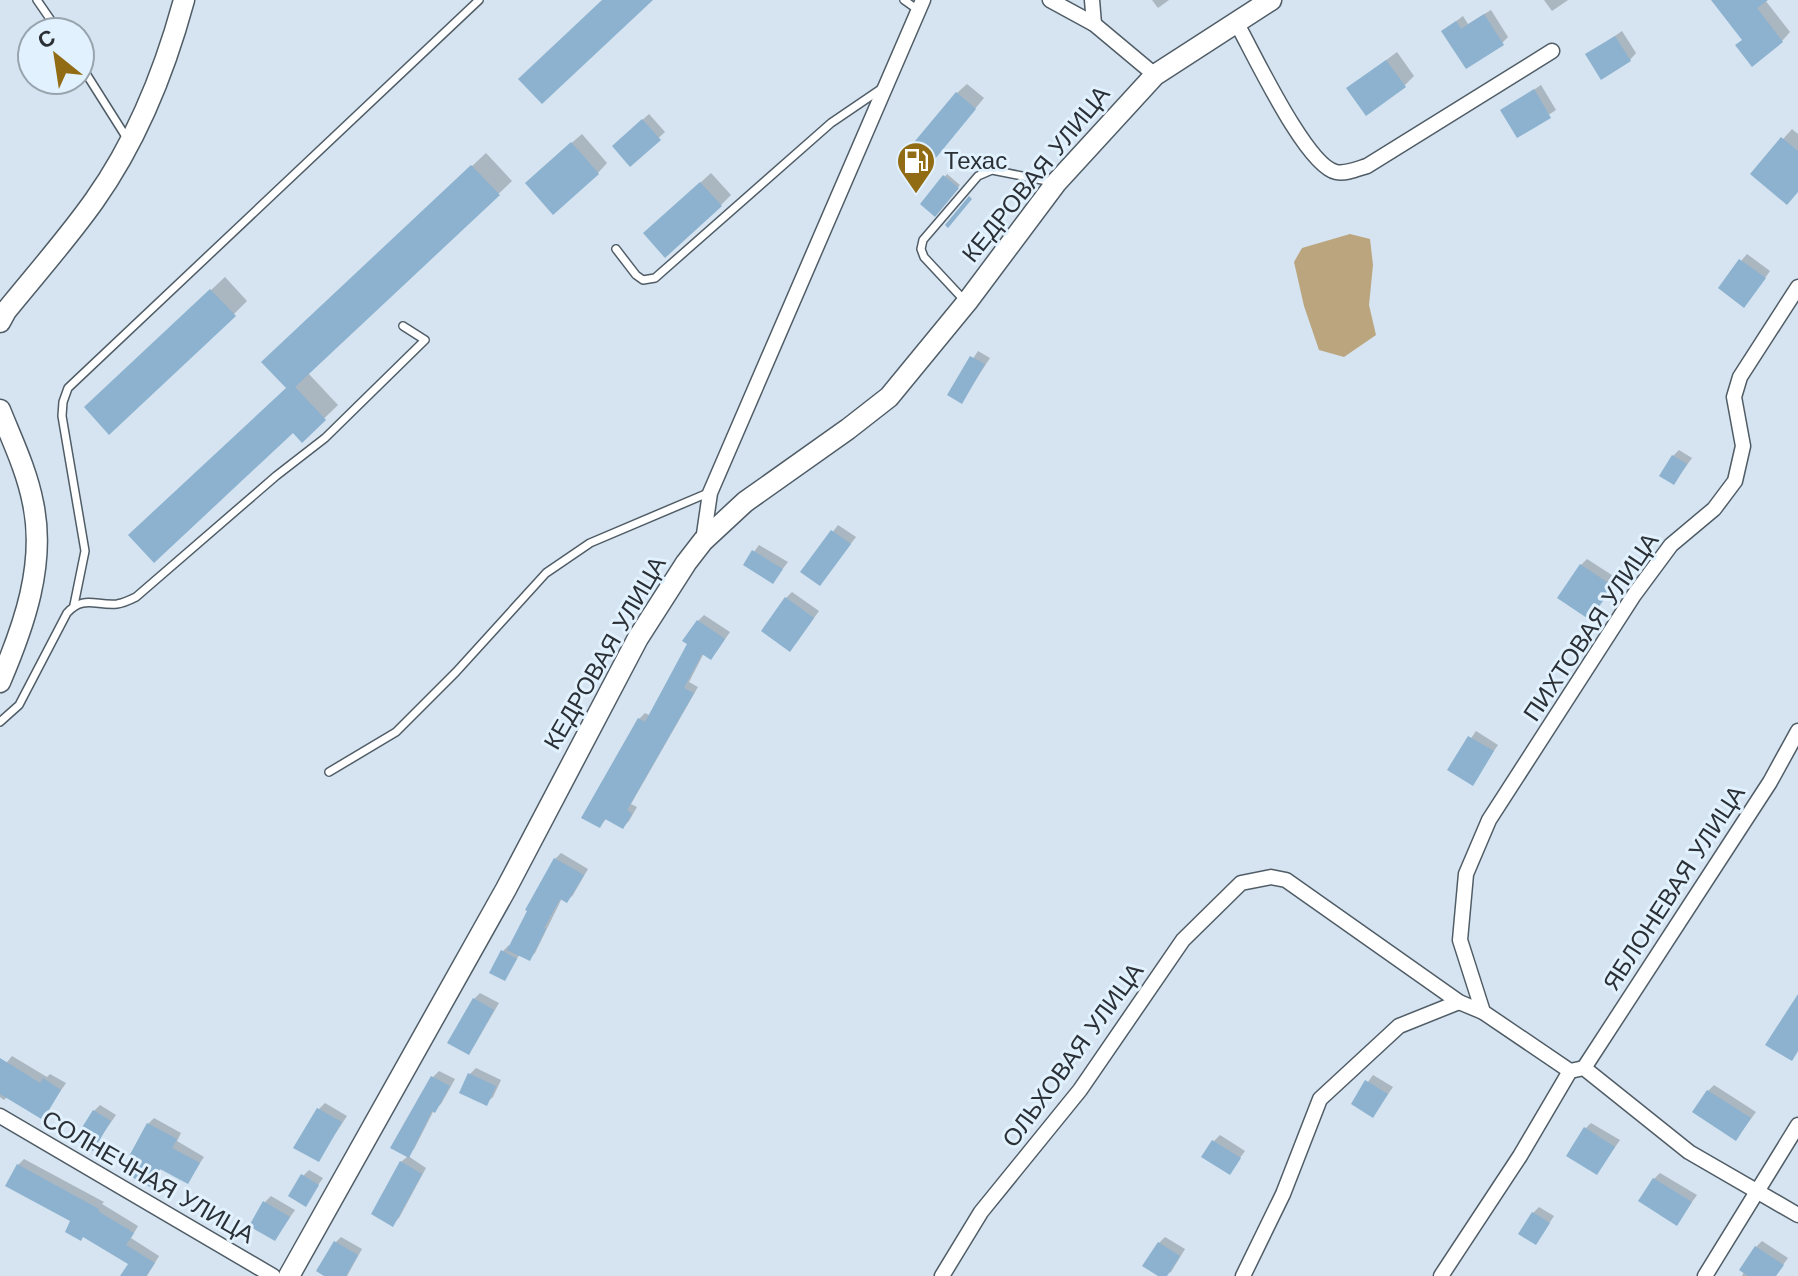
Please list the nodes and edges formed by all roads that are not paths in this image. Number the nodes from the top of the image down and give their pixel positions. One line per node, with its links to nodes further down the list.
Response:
1 (37, 0): 8 (lane)
2 (184, 0): 16 (street)
3 (479, 0): 26 (lane)
4 (904, 0): 9 (lane)
5 (1050, 0): 11 (street)
6 (1092, 0): 11 (street)
7 (1271, 0): 10 (street, КЕДРОВАЯ УЛИЦА)
8 (46, 4)
9 (921, 5): 14 (street)
10 (1236, 22): 12 (street); 13 (street, КЕДРОВАЯ УЛИЦА)
11 (1094, 24): 13 (street)
12 (1552, 51)
13 (1155, 75): 17 (street, КЕДРОВАЯ УЛИЦА)
14 (886, 85): 18 (lane); 24 (street)
15 (96, 89): 16 (lane)
16 (129, 142): 21 (street)
17 (1056, 183): 20 (street, КЕДРОВАЯ УЛИЦА); 20 (lane)
18 (616, 249)
19 (1798, 287): 32 (street, ПИХТОВАЯ УЛИЦА)
20 (967, 302): 25 (street, КЕДРОВАЯ УЛИЦА)
21 (0, 322)
22 (403, 326): 26 (lane)
23 (0, 410): 27 (street)
24 (710, 493): 25 (street); 30 (lane)
25 (703, 541): 39 (street, КЕДРОВАЯ УЛИЦА)
26 (74, 605): 28 (lane)
27 (0, 682)
28 (0, 722)
29 (1798, 731): 33 (street, ЯБЛОНЕВАЯ УЛИЦА)
30 (329, 772)
31 (1459, 1002): 32 (street); 40 (street, ОЛЬХОВАЯ УЛИЦА); 41 (street)
32 (1483, 1012): 33 (street)
33 (1577, 1070): 36 (street); 42 (street, ЯБЛОНЕВАЯ УЛИЦА)
34 (0, 1116): 38 (street, СОЛНЕЧНАЯ УЛИЦА)
35 (1798, 1125): 36 (street)
36 (1757, 1192): 37 (street); 43 (street)
37 (1798, 1215)
38 (273, 1276)
39 (289, 1276)
40 (942, 1276)
41 (1243, 1276)
42 (1441, 1276)
43 (1705, 1276)

